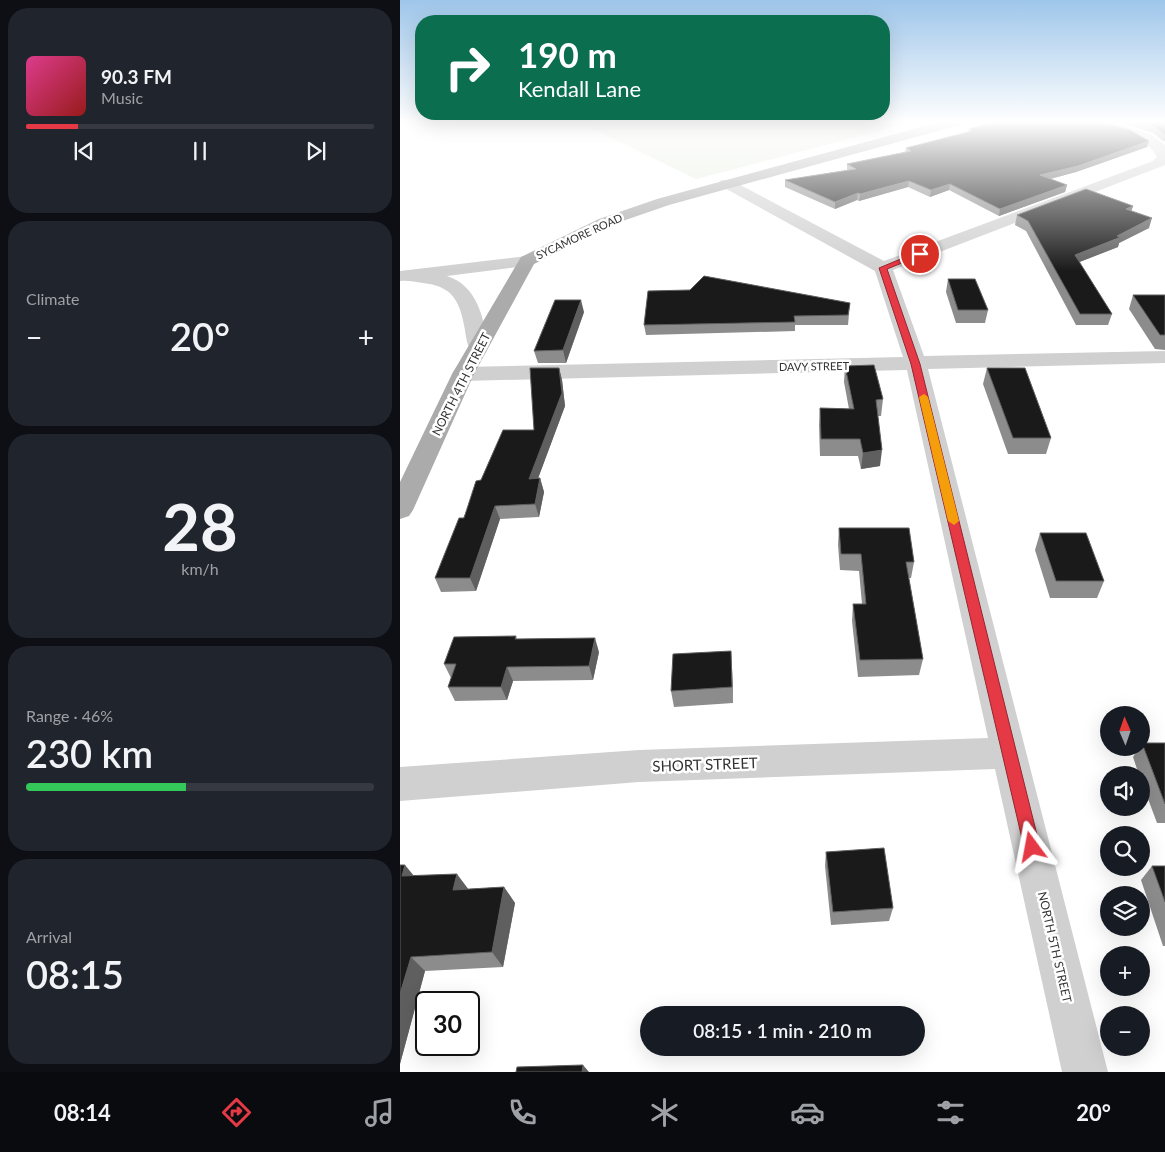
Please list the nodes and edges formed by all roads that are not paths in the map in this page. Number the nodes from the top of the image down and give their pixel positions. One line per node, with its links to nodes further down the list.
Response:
1 (771, 171): 3 (main road, SYCAMORE ROAD)
2 (1139, 171): 5 (street)
3 (726, 183): 4 (main road, SYCAMORE ROAD); 5 (street)
4 (527, 261): 6 (street, SYCAMORE ROAD); 7 (main road, NORTH 4TH STREET)
5 (883, 268): 9 (street, NORTH 5TH STREET)
6 (404, 276): 7 (street)
7 (478, 347): 10 (main road, NORTH 4TH STREET)
8 (1165, 357): 9 (street, DAVY STREET)
9 (916, 364): 10 (street, DAVY STREET); 12 (street, NORTH 5TH STREET)
10 (463, 374): 11 (main road, NORTH 4TH STREET)
11 (400, 510)
12 (1010, 753): 13 (street, SHORT STREET); 14 (street, NORTH 5TH STREET)
13 (400, 784)
14 (1085, 1072)

